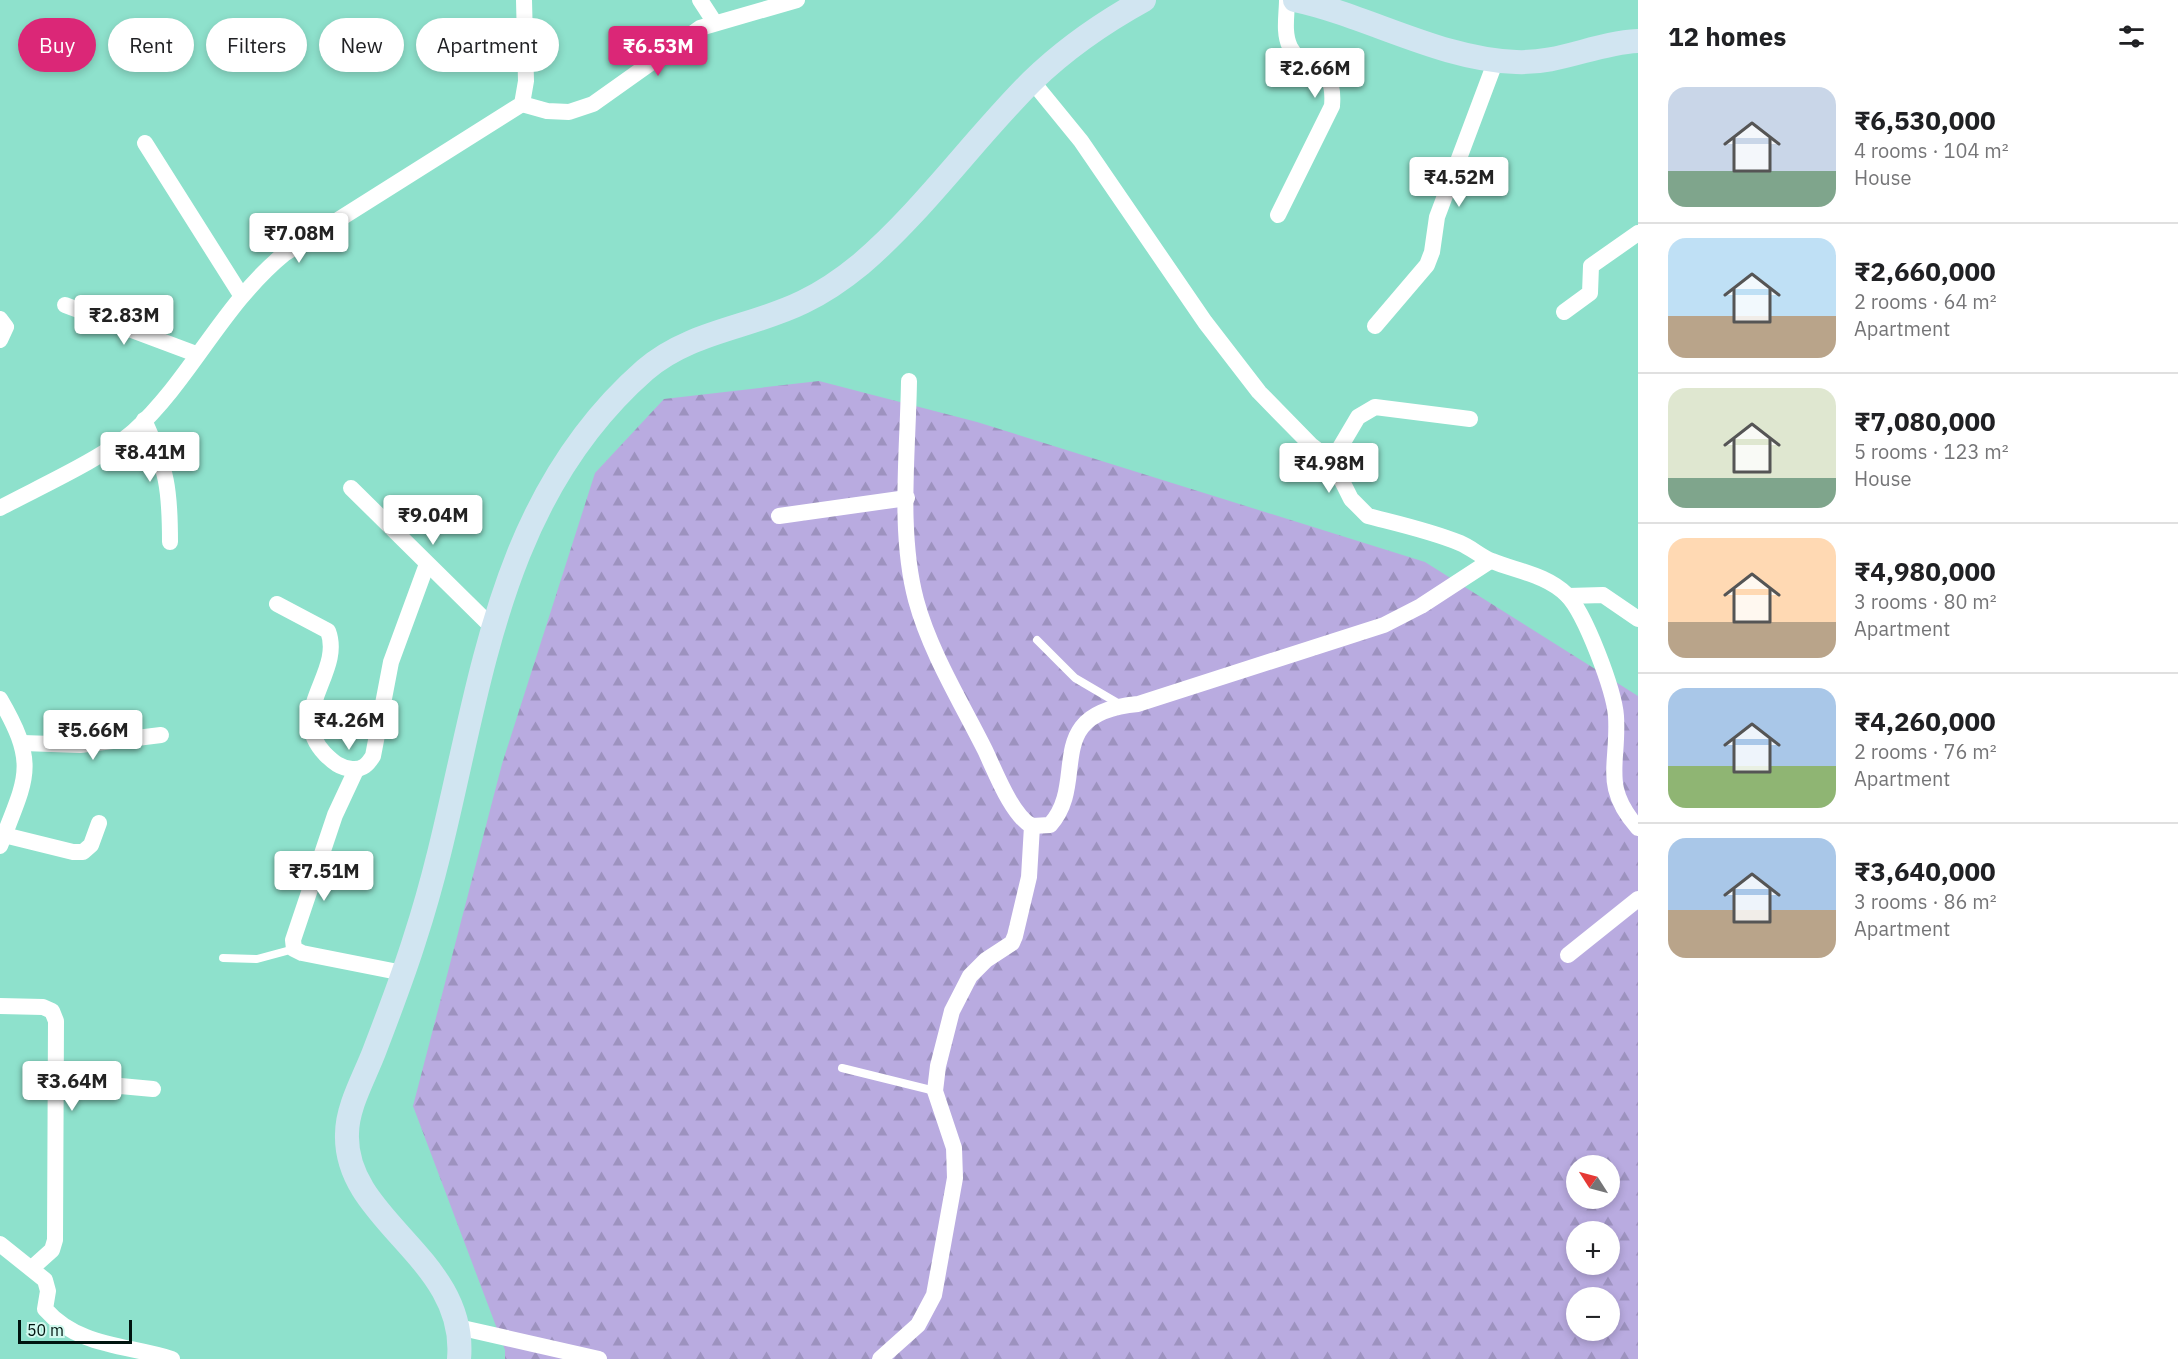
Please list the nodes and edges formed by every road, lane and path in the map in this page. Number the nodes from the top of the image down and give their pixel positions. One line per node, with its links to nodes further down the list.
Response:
1 (524, 0): 11 (street)
2 (700, 0): 7 (street)
3 (797, 0): 7 (street)
4 (1144, 0): 10 (main road)
5 (1287, 0): 13 (street)
6 (1295, 0): 9 (main road)
7 (715, 23): 11 (street)
8 (1638, 42): 9 (main road)
9 (1496, 60): 19 (street)
10 (1032, 81): 25 (street); 36 (main road)
11 (522, 104): 15 (street)
12 (145, 143): 15 (street)
13 (1278, 215)
14 (1638, 233): 17 (street)
15 (241, 295): 21 (street)
16 (64, 305): 21 (street)
17 (1564, 312)
18 (0, 319): 20 (street)
19 (1375, 326)
20 (0, 340)
21 (196, 354): 24 (street)
22 (909, 381): 27 (street)
23 (1470, 419): 25 (street)
24 (144, 420): 28 (street); 30 (street)
25 (1332, 461): 31 (street)
26 (351, 488): 32 (street)
27 (907, 498): 29 (street); 44 (street)
28 (0, 508)
29 (779, 516)
30 (170, 542)
31 (1490, 561): 33 (street); 39 (street)
32 (426, 564): 36 (street); 42 (street)
33 (1568, 596): 35 (street); 45 (street)
34 (277, 604): 42 (street)
35 (1638, 619)
36 (492, 627): 51 (main road)
37 (1038, 639): 39 (lane)
38 (0, 699): 41 (street)
39 (1121, 705): 44 (street)
40 (161, 735): 41 (street)
41 (23, 743): 46 (street)
42 (356, 770): 48 (street)
43 (99, 823): 46 (street)
44 (1032, 826): 56 (street)
45 (1638, 828)
46 (2, 841)
47 (1638, 899): 49 (street)
48 (294, 949): 50 (lane); 51 (street)
49 (1568, 955)
50 (223, 958)
51 (403, 973): 59 (main road)
52 (0, 1006): 54 (street)
53 (842, 1068): 56 (lane)
54 (55, 1080): 55 (street); 58 (street)
55 (153, 1089)
56 (935, 1091): 63 (street)
57 (0, 1244): 58 (street)
58 (32, 1269): 60 (street)
59 (458, 1327): 61 (main road); 62 (street)
60 (172, 1359)
61 (459, 1359)
62 (599, 1359)
63 (880, 1359)

